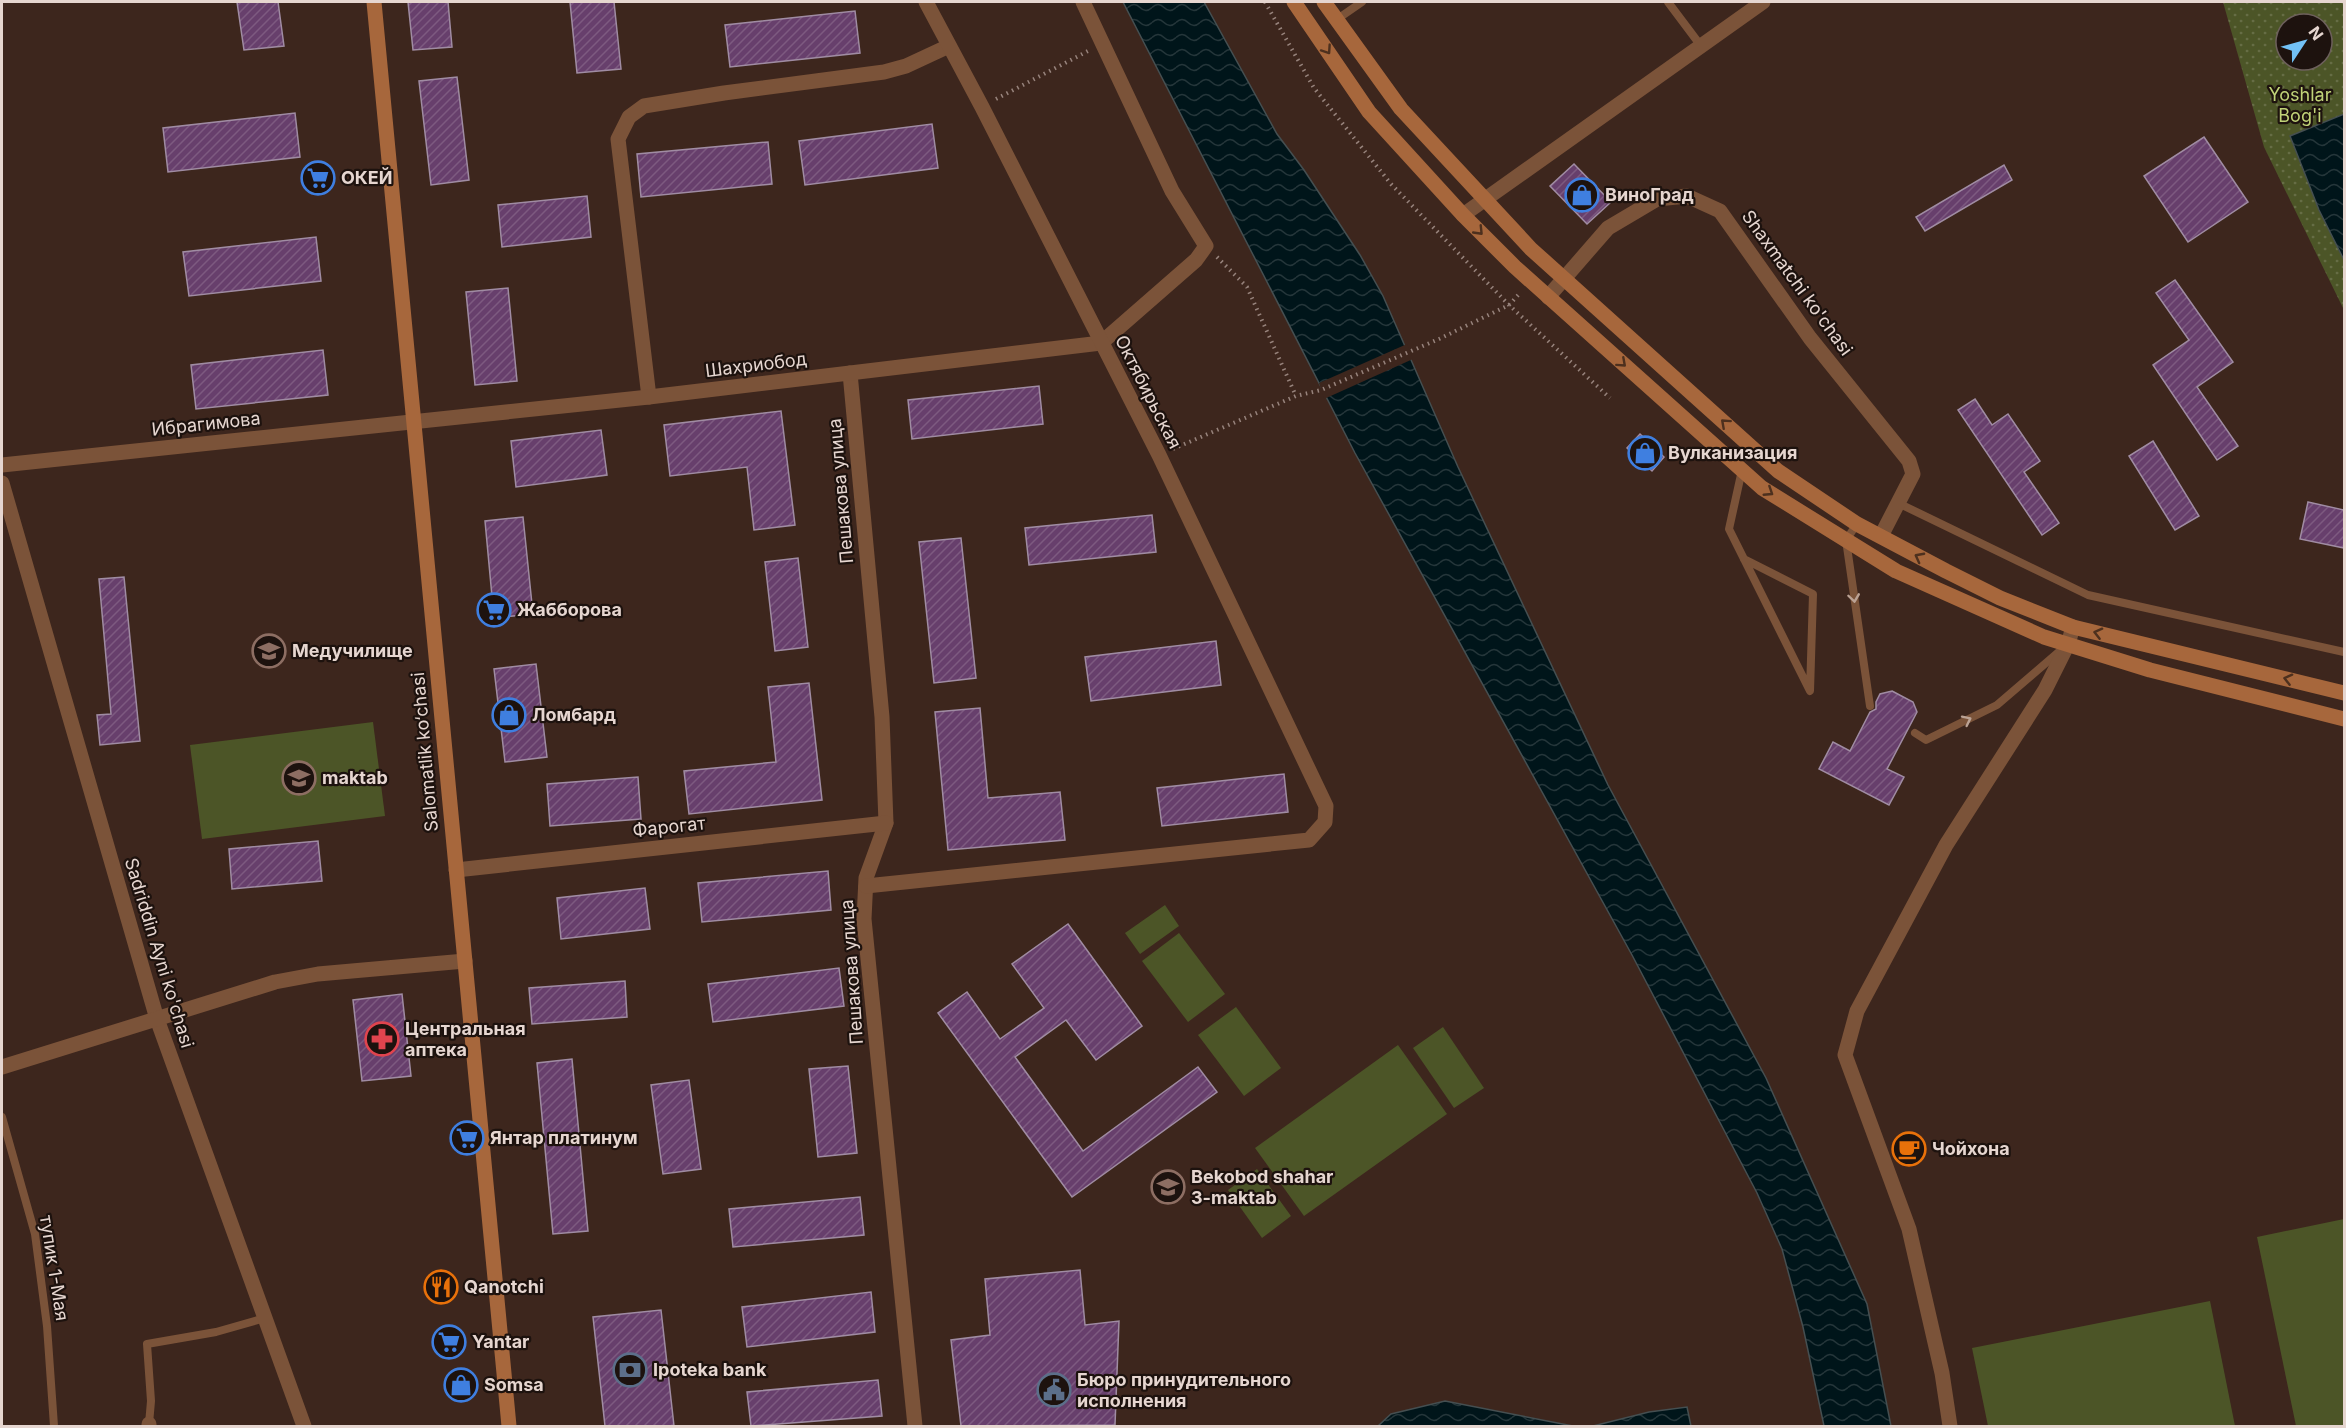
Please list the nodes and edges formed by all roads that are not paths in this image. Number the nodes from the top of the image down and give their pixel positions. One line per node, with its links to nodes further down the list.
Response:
1 (374, 2): 19 (main road, Salomatlik ko‘chasi)
2 (926, 2): 10 (street, Октябирьская)
3 (1083, 2): 16 (street)
4 (1294, 2): 13 (main road, one-way to 13)
5 (1324, 2): 9 (main road)
6 (1362, 2): 9 (lane)
7 (1668, 2): 11 (lane)
8 (1763, 2): 11 (street)
9 (1336, 20): 12 (main road)
10 (949, 46): 16 (street, Октябирьская); 18 (street)
11 (1701, 46): 12 (street)
12 (1484, 200): 13 (street); 14 (main road)
13 (1463, 215): 15 (main road, one-way to 15)
14 (1565, 280): 15 (street, Shaxmatchi ko'chasi); 23 (street, Shaxmatchi ko'chasi); 24 (main road, one-way to 14)
15 (1548, 297): 21 (main road, one-way to 21)
16 (1101, 343): 17 (street, Шахриобод); 37 (street, Октябирьская)
17 (850, 373): 18 (street, Шахриобод); 35 (street, Пешакова улица)
18 (649, 397): 19 (street, Шахриобод)
19 (415, 421): 20 (street, Ибрагимова); 36 (main road, Salomatlik ko‘chasi)
20 (2, 465)
21 (1742, 470): 26 (main road, one-way to 26); 27 (lane)
22 (2, 483): 39 (street, Sadriddin Ayni ko'chasi)
23 (1898, 503): 25 (street, Shaxmatchi ko'chasi); 30 (lane)
24 (1857, 524): 25 (main road); 26 (lane)
25 (1881, 537): 28 (main road, one-way to 25)
26 (1846, 540): 29 (main road); 32 (lane, one-way to 32)
27 (1744, 559): 27 (lane)
28 (2073, 627): 29 (street); 31 (main road, one-way to 28)
29 (2068, 644): 33 (main road); 34 (lane, one-way to 29); 48 (street)
30 (2344, 652)
31 (2344, 693)
32 (1870, 706)
33 (2344, 719)
34 (1915, 733)
35 (886, 823): 36 (street, Фарогат); 37 (street, Пешакова улица)
36 (456, 870): 38 (main road, Salomatlik ko‘chasi)
37 (866, 886): 47 (street, Пешакова улица)
38 (465, 961): 39 (street); 46 (main road, Salomatlik ko‘chasi)
39 (157, 1019): 40 (street); 42 (street, Sadriddin Ayni ko'chasi)
40 (2, 1067)
41 (2, 1117): 44 (lane, тупик 1-Мая)
42 (264, 1318): 43 (lane); 45 (street, Sadriddin Ayni ko'chasi)
43 (148, 1425)
44 (54, 1426)
45 (304, 1426)
46 (509, 1426)
47 (915, 1426)
48 (1950, 1426)

